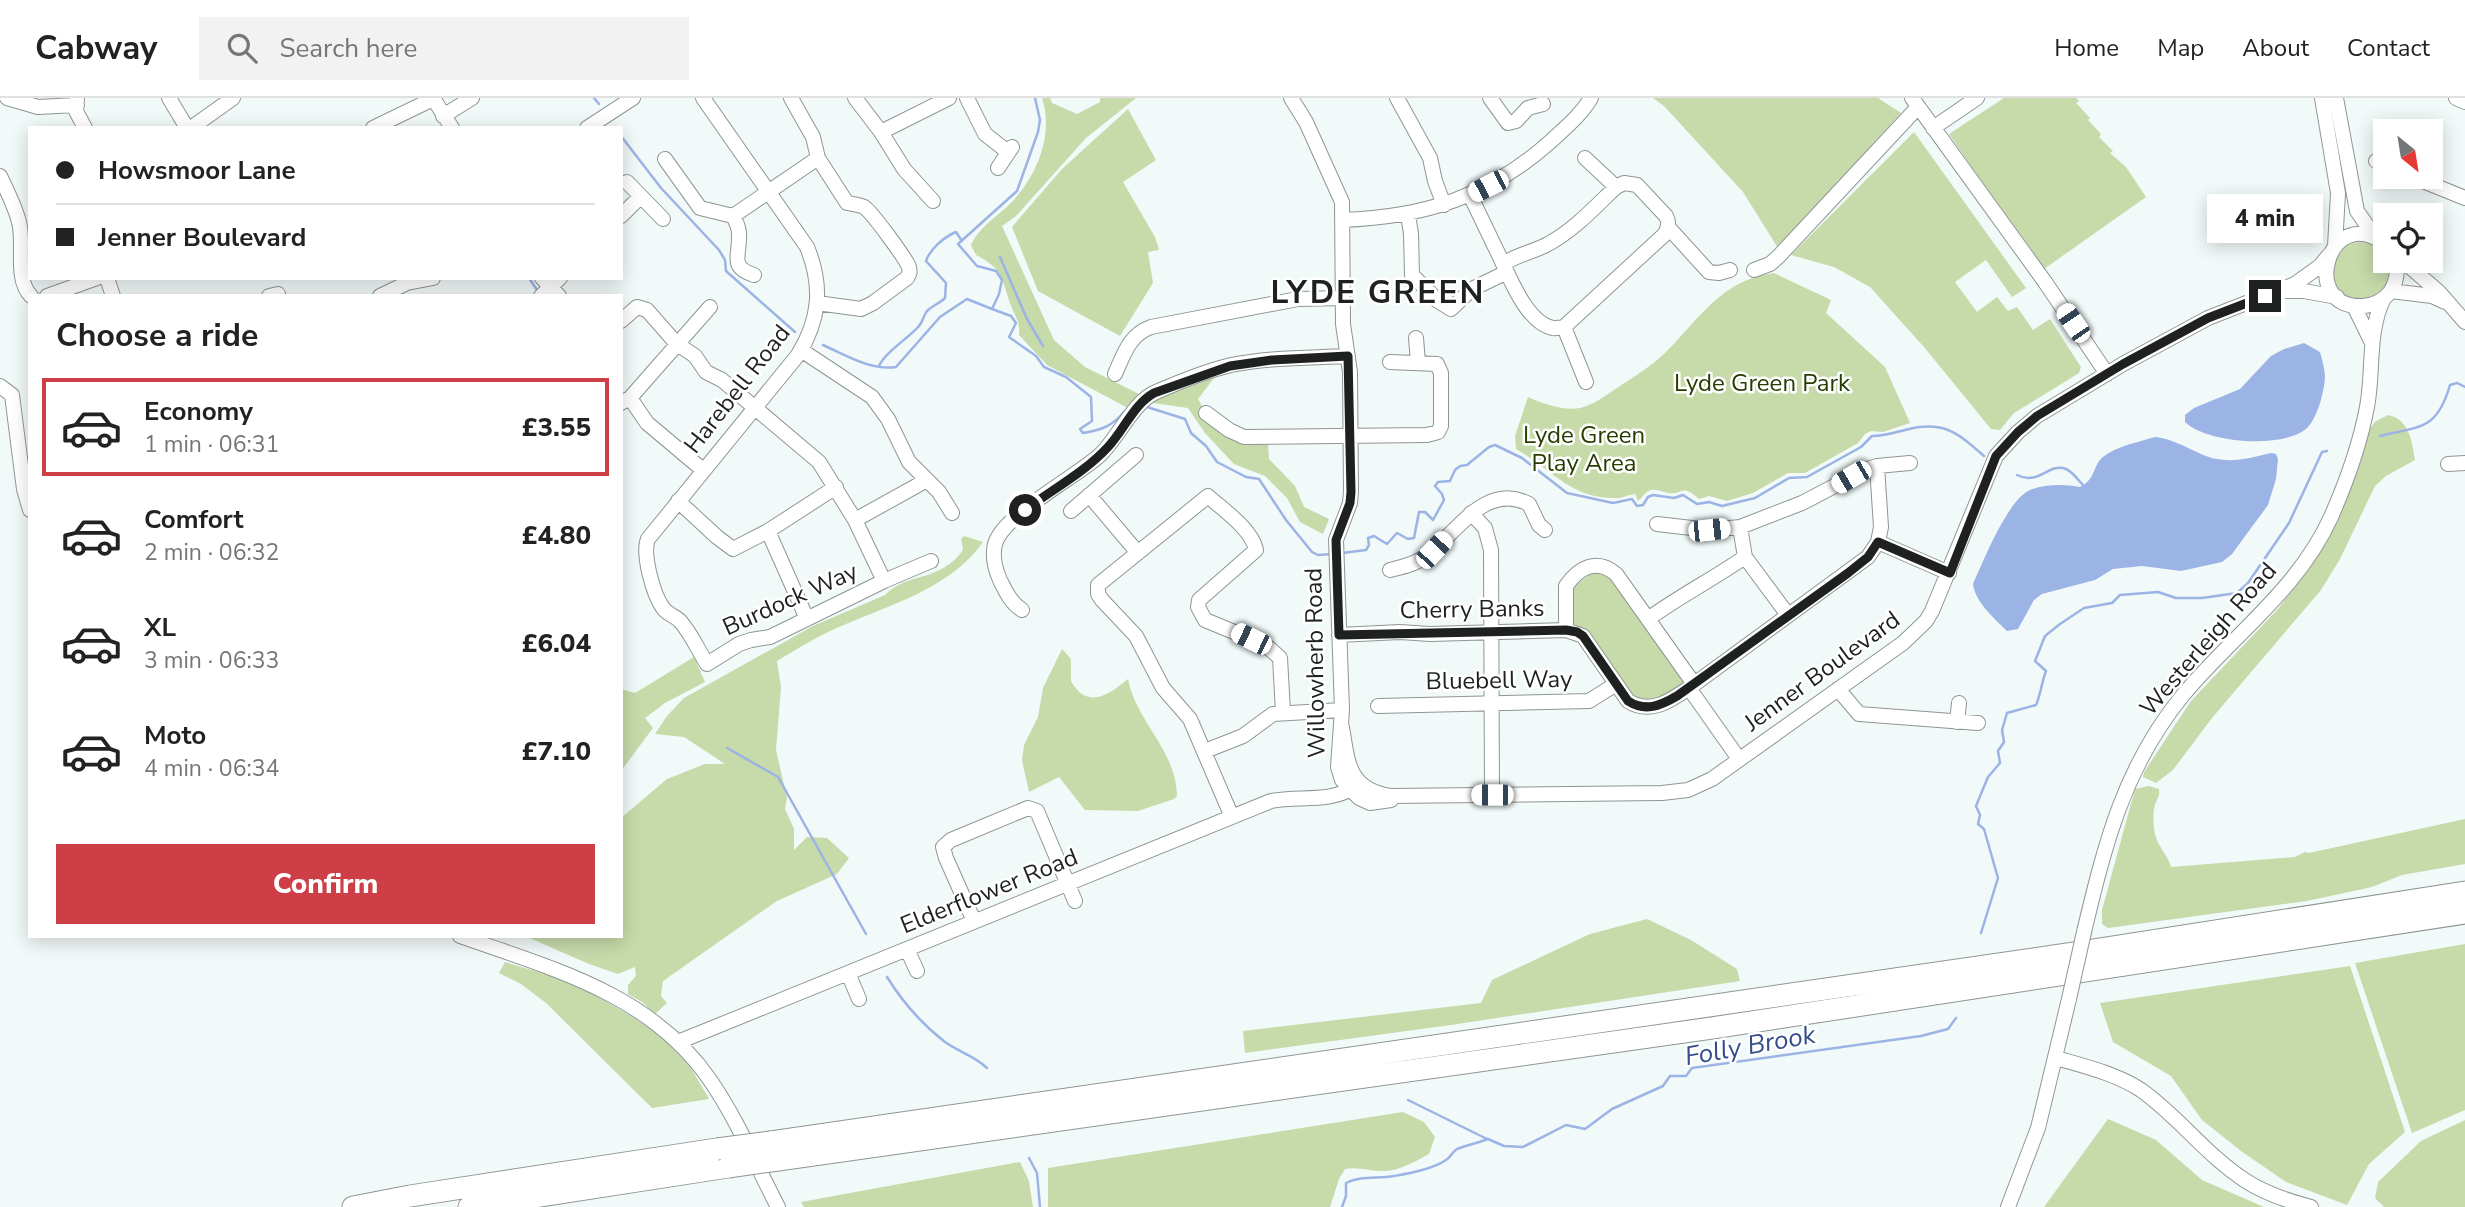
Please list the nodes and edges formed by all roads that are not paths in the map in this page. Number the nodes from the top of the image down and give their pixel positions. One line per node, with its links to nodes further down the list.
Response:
1 (5, 98): 20 (street); 24 (street)
2 (169, 98): 27 (street)
3 (233, 98): 28 (street)
4 (433, 98): 25 (street); 29 (street)
5 (472, 98): 25 (street)
6 (634, 98): 30 (street)
7 (704, 98): 41 (street, Harebell Road)
8 (791, 98): 33 (street)
9 (855, 98): 32 (street)
10 (949, 98): 32 (street)
11 (967, 98): 36 (street)
12 (1291, 98): 51 (street, Willowherb Road)
13 (1397, 98): 46 (street)
14 (1490, 98): 23 (street)
15 (1591, 98): 42 (street)
16 (1977, 98): 31 (street)
17 (2322, 98): 56 (street)
18 (2336, 98): 54 (street)
19 (2456, 98): 22 (street)
20 (77, 101): 26 (street)
21 (1915, 102): 31 (street); 58 (street)
22 (2465, 102)
23 (1543, 104)
24 (0, 106)
25 (447, 122)
26 (84, 126)
27 (188, 126)
28 (192, 126)
29 (377, 126)
30 (590, 126)
31 (1933, 128): 87 (street)
32 (881, 132): 45 (street)
33 (818, 158): 41 (street); 73 (street)
34 (1585, 158): 39 (street)
35 (665, 159): 49 (street)
36 (998, 168)
37 (0, 176): 52 (street)
38 (627, 181): 43 (street)
39 (1616, 187): 53 (street); 57 (street)
40 (2443, 189): 44 (street)
41 (768, 190): 49 (street); 73 (street, Harebell Road)
42 (1469, 195): 46 (street); 57 (street)
43 (640, 197): 47 (street); 50 (street)
44 (2465, 198)
45 (933, 201)
46 (1444, 205): 48 (street)
47 (623, 214)
48 (1408, 214): 51 (street); 57 (street)
49 (733, 216): 62 (street)
50 (663, 219)
51 (1342, 220): 71 (street, Willowherb Road)
52 (25, 221): 66 (street)
53 (1668, 227): 59 (street); 78 (street)
54 (2373, 231)
55 (2373, 237): 56 (street)
56 (2332, 250): 65 (street, Jenner Boulevard); 70 (street)
57 (1504, 268): 78 (street)
58 (1754, 270)
59 (1730, 271)
60 (2397, 273): 69 (street, Westerleigh Road)
61 (2417, 273): 72 (street)
62 (754, 275)
63 (91, 280): 67 (street)
64 (423, 280): 68 (street)
65 (2277, 291): 70 (street, Jenner Boulevard); 87 (street, Jenner Boulevard)
66 (29, 294)
67 (53, 294)
68 (384, 294)
69 (2387, 295): 72 (street); 74 (street); 81 (street, Westerleigh Road)
70 (2337, 297): 74 (street, Jenner Boulevard)
71 (1343, 298): 83 (street, Willowherb Road); 86 (street)
72 (2446, 302): 77 (street)
73 (817, 303): 82 (street, Harebell Road)
74 (2354, 306): 81 (street, Westerleigh Road)
75 (710, 307): 80 (street)
76 (623, 319): 80 (street)
77 (2465, 322)
78 (1564, 327): 88 (street)
79 (1416, 338): 85 (street)
80 (676, 343): 90 (street); 91 (street)
81 (2372, 345): 154 (street, Westerleigh Road, bridge)
82 (801, 351): 91 (street, Harebell Road); 100 (street)
83 (1348, 356): 93 (street, Willowherb Road); 120 (street)
84 (1390, 362): 85 (street)
85 (1418, 362): 93 (street)
86 (1115, 374)
87 (2107, 374): 118 (street, Jenner Boulevard)
88 (1587, 382)
89 (0, 386): 104 (street)
90 (626, 401): 99 (street)
91 (754, 408): 99 (street, Harebell Road); 101 (street)
92 (1206, 412): 93 (street)
93 (1351, 435): 126 (street, Willowherb Road)
94 (1136, 455): 102 (street)
95 (1910, 463): 98 (street)
96 (2465, 463): 97 (street)
97 (2448, 464)
98 (1877, 466): 110 (street); 113 (street)
99 (703, 470): 103 (street, Harebell Road)
100 (927, 480): 106 (street); 108 (street)
101 (836, 487): 108 (street); 112 (street)
102 (1089, 495): 105 (street); 114 (street)
103 (678, 501): 112 (street); 127 (street, Harebell Road)
104 (28, 503)
105 (1071, 511)
106 (952, 513)
107 (1471, 513): 111 (street); 117 (street); 125 (street)
108 (855, 520): 119 (street)
109 (1657, 524): 110 (street)
110 (1740, 527): 115 (street)
111 (1545, 530)
112 (768, 531): 122 (street)
113 (1878, 542): 118 (street); 121 (street, Cherry Banks)
114 (1138, 553): 135 (street); 138 (street)
115 (1745, 557): 121 (street); 123 (street)
116 (931, 561): 119 (street, Burdock Way)
117 (1391, 570)
118 (1950, 573): 130 (street, Jenner Boulevard)
119 (884, 581): 122 (street, Burdock Way)
120 (1022, 610)
121 (1788, 615): 129 (street, Cherry Banks)
122 (807, 619): 127 (street, Burdock Way)
123 (1648, 619): 124 (street); 129 (street)
124 (1566, 630): 125 (street, Cherry Banks); 128 (street, Cherry Banks)
125 (1491, 632): 126 (street, Cherry Banks); 132 (street)
126 (1339, 635): 134 (street, Willowherb Road)
127 (707, 664)
128 (1616, 684): 129 (street, Cherry Banks); 132 (street, Bluebell Way)
129 (1691, 686): 139 (street)
130 (1838, 689): 136 (street); 139 (street, Jenner Boulevard)
131 (1959, 703): 136 (street)
132 (1490, 704): 133 (street, Bluebell Way); 141 (street)
133 (1378, 706)
134 (1342, 710): 135 (street); 140 (street, Willowherb Road)
135 (1283, 712): 138 (street)
136 (1957, 722): 137 (street)
137 (1978, 723)
138 (1205, 751): 142 (street)
139 (1739, 759): 141 (street, Jenner Boulevard)
140 (1351, 782): 141 (street, Jenner Boulevard); 142 (street, Elderflower Road)
141 (1492, 795)
142 (1232, 817): 143 (street, Elderflower Road)
143 (1067, 884): 145 (street); 147 (street, Elderflower Road); 147 (street)
144 (2465, 892): 155 (highway)
145 (1075, 901)
146 (2465, 913): 155 (highway)
147 (974, 921): 149 (street, Elderflower Road)
148 (466, 938): 153 (street)
149 (906, 949): 150 (street); 151 (street, Elderflower Road)
150 (917, 971)
151 (848, 973): 152 (street); 153 (street, Elderflower Road)
152 (859, 999)
153 (678, 1042): 159 (street)
154 (2056, 1058): 160 (street, Westerleigh Road); 161 (street)
155 (775, 1151): 156 (highway, bridge)
156 (723, 1158): 157 (highway); 158 (highway)
157 (353, 1207)
158 (469, 1207)
159 (778, 1207)
160 (2008, 1207)
161 (2311, 1207)

